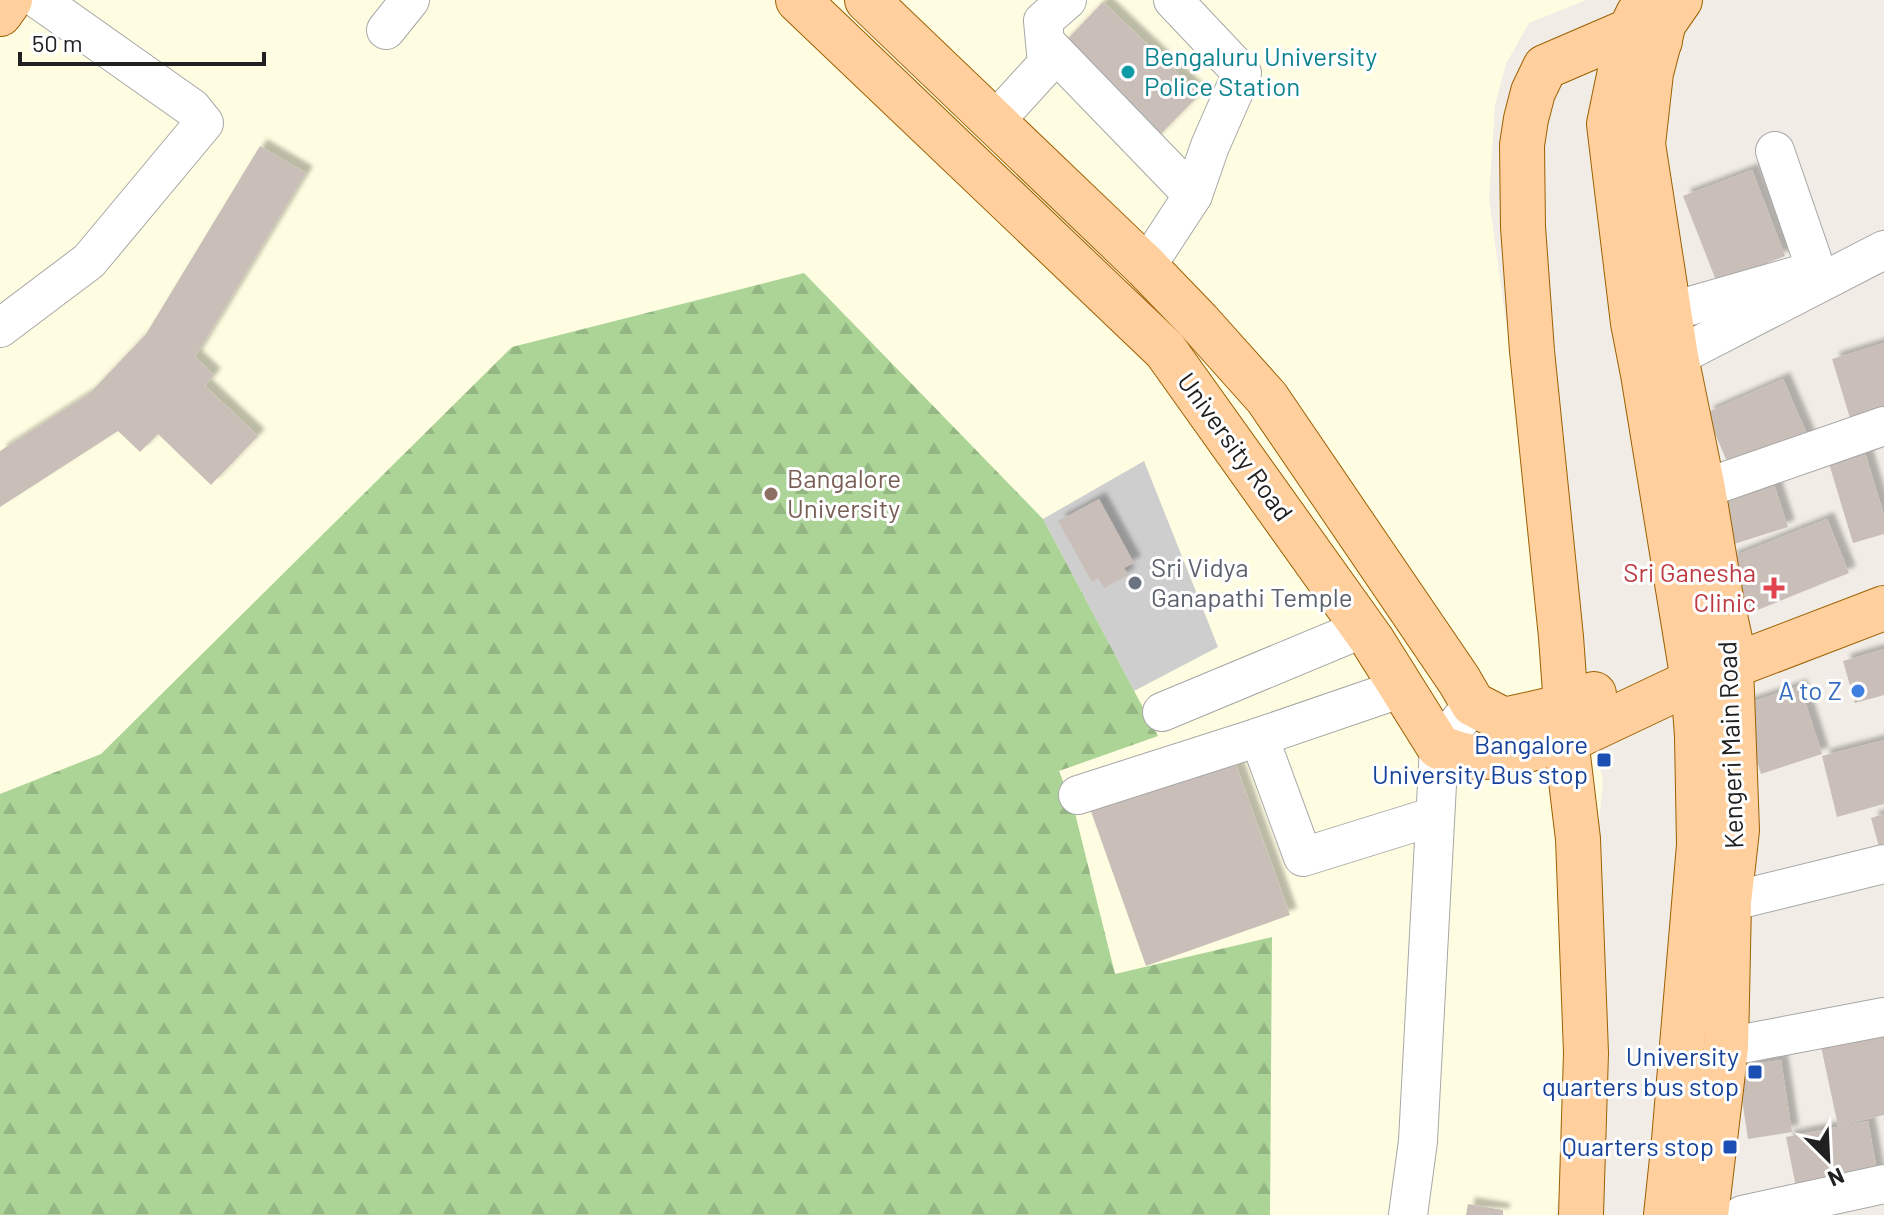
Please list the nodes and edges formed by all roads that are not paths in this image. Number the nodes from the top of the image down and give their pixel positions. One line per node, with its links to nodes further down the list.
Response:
1 (10, 0): 9 (main road)
2 (39, 0): 20 (street)
3 (410, 0): 11 (street)
4 (798, 0): 13 (main road, University Road)
5 (1067, 0): 12 (street)
6 (1173, 0): 16 (street)
7 (1680, 0): 10 (main road, Kengeri Main Road)
8 (878, 10): 13 (main road); 14 (main road, University Road)
9 (0, 14)
10 (1645, 24): 19 (main road, Kengeri Main Road); 28 (main road, Kengeri Main Road); 32 (main road)
11 (386, 30)
12 (1046, 43): 14 (street); 16 (street)
13 (856, 56): 27 (main road, University Road)
14 (995, 121): 18 (main road, University Road)
15 (1775, 151): 19 (street)
16 (1193, 195): 18 (street)
17 (1884, 250): 21 (street)
18 (1146, 267): 24 (main road, University Road)
19 (1669, 312): 21 (main road, Kengeri Main Road)
20 (0, 328)
21 (1676, 357): 23 (main road, Kengeri Main Road)
22 (1884, 426): 23 (street)
23 (1703, 489): 28 (main road, Kengeri Main Road)
24 (1382, 567): 27 (main road); 30 (main road, University Road)
25 (1884, 582): 28 (main road)
26 (1884, 608): 28 (main road)
27 (1352, 612): 29 (main road, University Road); 31 (street)
28 (1711, 661): 32 (main road); 38 (main road, Kengeri Main Road); 44 (main road, Kengeri Main Road)
29 (1402, 688): 33 (street); 34 (main road, University Road)
30 (1473, 704): 32 (main road); 34 (street)
31 (1162, 712)
32 (1566, 722): 34 (main road); 43 (main road)
33 (1259, 737): 35 (street); 36 (street)
34 (1439, 747): 36 (street)
35 (1078, 795)
36 (1435, 816): 42 (street)
37 (1884, 864): 38 (street)
38 (1729, 902): 40 (main road, Kengeri Main Road)
39 (1884, 1017): 40 (street)
40 (1726, 1047): 45 (main road, Kengeri Main Road)
41 (1884, 1184): 46 (street)
42 (1408, 1215)
43 (1581, 1215)
44 (1666, 1215)
45 (1706, 1215)
46 (1742, 1215)

